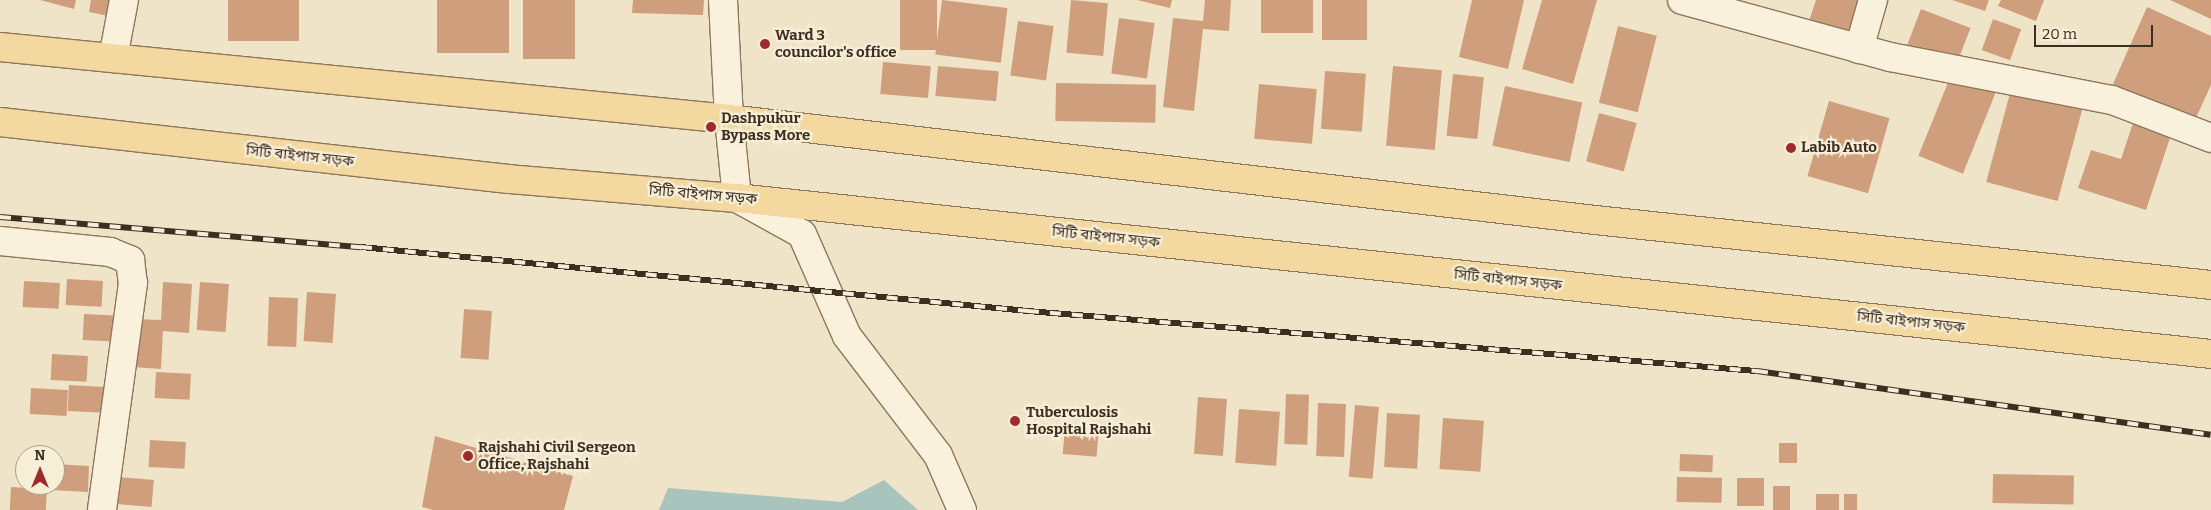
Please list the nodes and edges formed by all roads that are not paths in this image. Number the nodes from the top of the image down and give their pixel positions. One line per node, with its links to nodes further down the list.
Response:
1 (124, 0): 7 (street)
2 (723, 0): 8 (street)
3 (1682, 0): 6 (street)
4 (1873, 0): 6 (street)
5 (0, 47): 7 (main road)
6 (1859, 49): 10 (street)
7 (113, 58): 8 (main road)
8 (729, 119): 11 (street); 13 (main road)
9 (0, 122): 11 (main road, সিটি বাইপাস সড়ক)
10 (2211, 138)
11 (737, 198): 14 (main road, সিটি বাইপাস সড়ক); 16 (street)
12 (0, 241): 15 (street)
13 (2211, 285)
14 (2211, 354)
15 (102, 510)
16 (962, 510)

